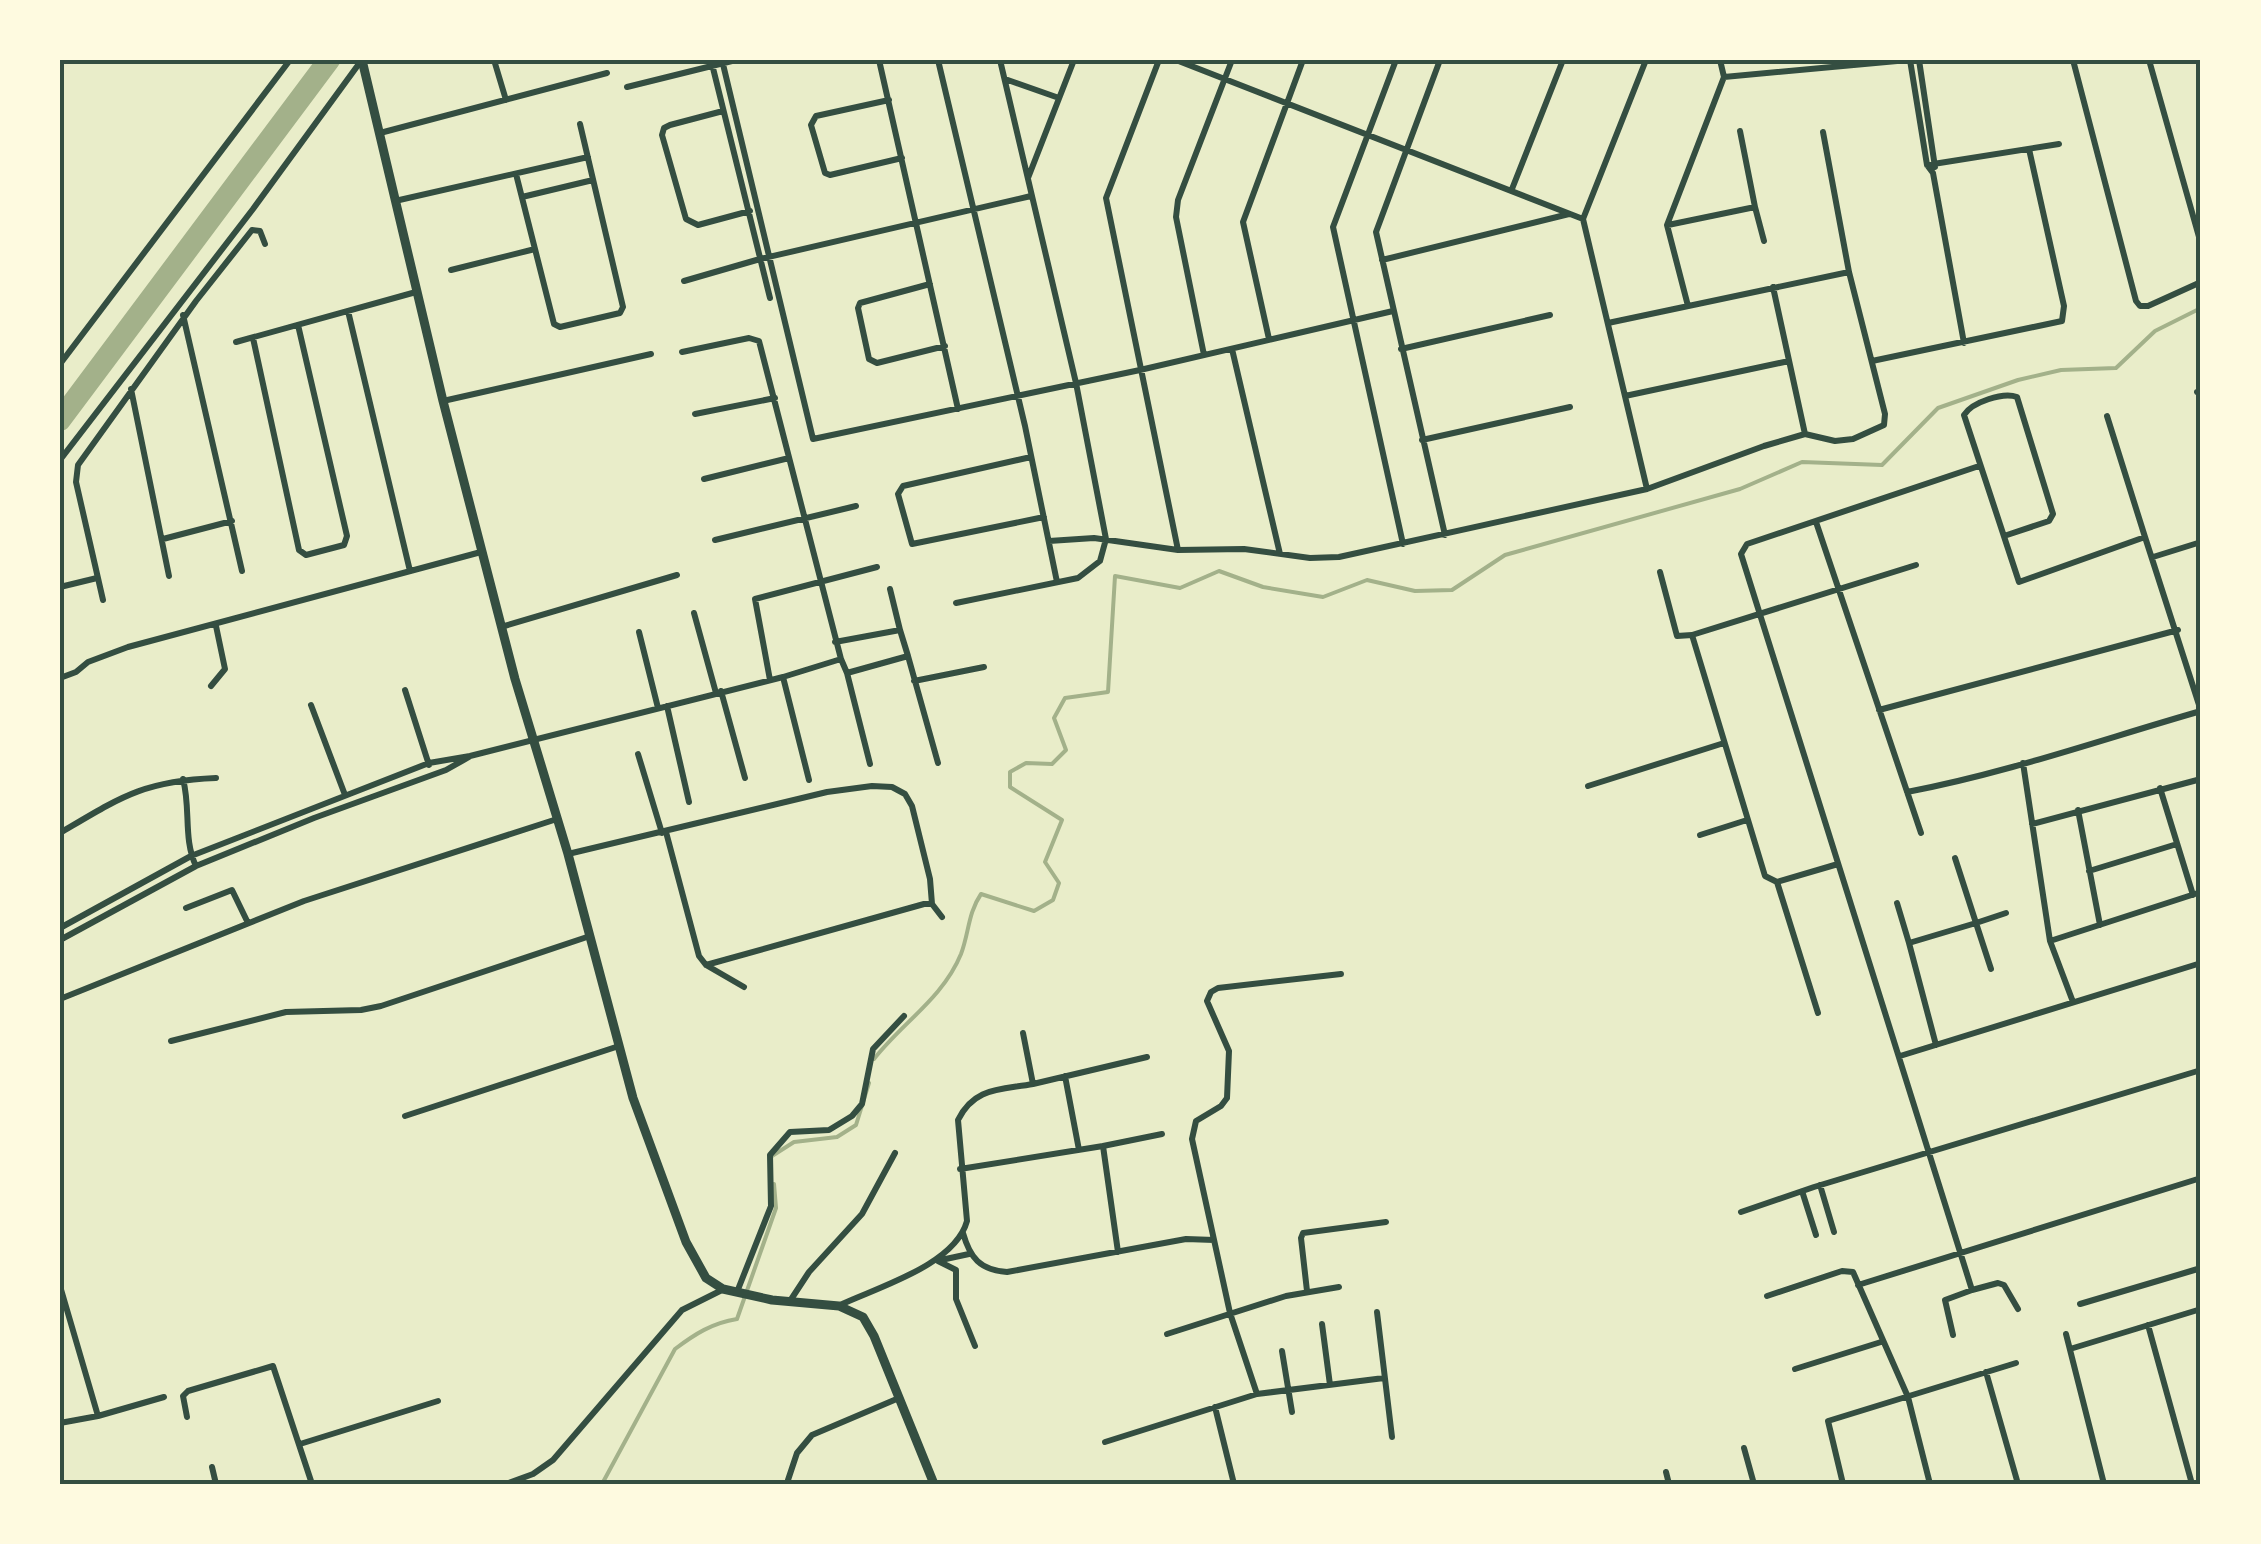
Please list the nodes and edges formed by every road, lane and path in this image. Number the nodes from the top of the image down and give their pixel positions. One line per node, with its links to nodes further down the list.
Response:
1 (290, 60): 99 (street)
2 (362, 60): 39 (main road); 75 (street)
3 (494, 60): 32 (street)
4 (736, 60): 23 (street)
5 (879, 60): 33 (street)
6 (938, 60): 55 (street)
7 (1000, 60): 28 (street)
8 (1074, 60): 31 (street)
9 (1158, 60): 100 (street)
10 (1176, 60): 29 (street)
11 (1232, 60): 29 (street)
12 (1303, 60): 34 (street)
13 (1396, 60): 40 (street)
14 (1440, 60): 43 (street)
15 (1563, 60): 50 (street)
16 (1646, 60): 58 (street)
17 (1720, 60): 27 (street)
18 (1810, 60): 25 (street)
19 (1909, 60): 25 (street); 46 (street)
20 (1918, 60): 46 (street)
21 (2073, 60): 71 (street)
22 (2149, 60): 63 (street)
23 (722, 62): 24 (street); 65 (street)
24 (711, 63): 30 (street); 35 (street)
25 (1812, 72): 27 (street)
26 (607, 73): 32 (street)
27 (1724, 77): 60 (street)
28 (1004, 79): 31 (street); 48 (street)
29 (1225, 79): 34 (street); 96 (street)
30 (626, 87)
31 (1059, 98): 48 (street)
32 (506, 100): 39 (street)
33 (888, 100): 45 (street); 45 (street)
34 (1286, 102): 40 (street); 88 (street)
35 (723, 111): 56 (street); 56 (street)
36 (580, 124): 44 (street)
37 (1740, 131): 54 (street)
38 (1822, 132): 69 (street)
39 (380, 133): 53 (main road)
40 (1367, 134): 43 (street); 84 (street)
41 (2059, 144): 42 (street)
42 (2029, 149): 46 (street); 90 (street)
43 (1406, 150): 50 (street); 67 (street)
44 (588, 157): 47 (street); 49 (street)
45 (902, 158): 59 (street)
46 (1931, 164): 90 (street)
47 (516, 174): 51 (street); 53 (street)
48 (1027, 179): 52 (street)
49 (593, 180): 51 (street); 64 (street)
50 (1511, 189): 57 (street)
51 (522, 196): 64 (street)
52 (1030, 196): 55 (street); 101 (street)
53 (395, 201): 74 (main road)
54 (1755, 208): 60 (street); 61 (street)
55 (973, 209): 59 (street); 103 (street)
56 (750, 211): 66 (street)
57 (1569, 214): 58 (street); 67 (street)
58 (1583, 218): 85 (street)
59 (916, 222): 65 (street); 72 (street)
60 (1667, 225): 78 (street)
61 (1764, 241)
62 (265, 244): 77 (street)
63 (2201, 244)
64 (534, 249): 68 (street)
65 (770, 256): 66 (street); 108 (street)
66 (760, 259): 70 (street); 76 (street)
67 (1382, 260): 81 (street)
68 (451, 270)
69 (1850, 272): 73 (street); 98 (street)
70 (684, 280)
71 (2201, 282)
72 (930, 284): 91 (street); 91 (street)
73 (1773, 288): 78 (street); 97 (street)
74 (410, 293): 80 (street); 106 (main road)
75 (186, 296): 77 (street); 79 (street)
76 (770, 298)
77 (196, 301): 83 (street)
78 (1688, 306): 85 (street)
79 (174, 310): 83 (street); 115 (street)
80 (348, 311): 86 (street); 140 (street)
81 (1393, 311): 84 (street); 93 (street)
82 (1550, 315): 93 (street)
83 (185, 316): 102 (street); 122 (street)
84 (1353, 320): 88 (street); 132 (street)
85 (1608, 323): 104 (street)
86 (298, 325): 87 (street); 87 (street)
87 (252, 338): 89 (street)
88 (1269, 339): 92 (street)
89 (236, 342)
90 (1964, 344): 98 (street)
91 (945, 346): 108 (street)
92 (1232, 349): 96 (street); 135 (street)
93 (1402, 349): 112 (street)
94 (682, 352): 105 (street)
95 (651, 354): 106 (street)
96 (1204, 355): 100 (street)
97 (1789, 362): 104 (street); 111 (street)
98 (1872, 362): 111 (street)
99 (60, 364)
100 (1140, 370): 101 (street); 133 (street)
101 (1076, 384): 103 (street); 128 (street)
102 (131, 389): 127 (street); 144 (street)
103 (1017, 396): 108 (street); 113 (street)
104 (1625, 396): 118 (street)
105 (775, 398): 109 (street); 114 (street)
106 (442, 401): 134 (main road)
107 (1570, 407): 112 (street)
108 (958, 409)
109 (696, 414)
110 (2108, 416): 126 (street)
111 (1805, 434): 118 (street)
112 (1422, 440): 124 (street)
113 (1031, 457): 120 (street); 120 (street)
114 (789, 458): 117 (street); 121 (street)
115 (60, 460)
116 (1979, 466): 123 (street); 125 (street); 125 (street)
117 (704, 479)
118 (1647, 489): 124 (street)
119 (856, 506): 121 (street)
120 (1044, 517): 130 (street)
121 (806, 520): 129 (street); 145 (street)
122 (232, 521): 127 (street); 139 (street)
123 (1816, 522): 148 (street); 153 (street)
124 (1445, 534): 132 (street)
125 (2004, 536): 126 (street)
126 (2146, 537): 136 (street)
127 (163, 539): 143 (street)
128 (1106, 539): 130 (street); 133 (street); 146 (street)
129 (715, 540)
130 (1050, 541): 146 (street)
131 (2201, 542): 136 (street)
132 (1403, 544): 135 (street)
133 (1178, 550): 135 (street)
134 (482, 552): 140 (street); 155 (main road)
135 (1280, 554)
136 (2153, 558): 157 (street)
137 (1916, 565): 148 (street)
138 (877, 567): 145 (street)
139 (242, 571)
140 (410, 571): 154 (street)
141 (1660, 572): 159 (street)
142 (677, 575): 155 (street)
143 (169, 576)
144 (97, 578): 147 (street); 150 (street)
145 (821, 581): 160 (street); 167 (street)
146 (1057, 582): 151 (street)
147 (60, 587)
148 (1840, 587): 153 (street); 175 (street)
149 (890, 589): 156 (street)
150 (103, 600)
151 (956, 603)
152 (694, 613): 171 (street)
153 (1760, 613): 159 (street); 210 (street)
154 (216, 626): 166 (street); 169 (street)
155 (501, 627): 177 (main road)
156 (900, 630): 160 (street); 161 (street)
157 (2178, 630): 175 (street); 176 (street)
158 (638, 632): 174 (street)
159 (1692, 635): 178 (street)
160 (835, 642): 162 (street)
161 (908, 656): 164 (street); 168 (street)
162 (841, 659): 164 (street); 165 (street)
163 (984, 666): 168 (street)
164 (846, 673): 184 (street)
165 (783, 676): 167 (street); 190 (street)
166 (60, 678)
167 (770, 680): 171 (street)
168 (914, 682): 182 (street)
169 (212, 686)
170 (404, 690): 181 (street)
171 (718, 692): 173 (street); 187 (street)
172 (311, 705): 194 (street)
173 (667, 706): 174 (street); 195 (street)
174 (658, 708): 177 (street)
175 (1880, 710): 193 (street)
176 (2201, 711): 183 (street)
177 (532, 739): 180 (street); 199 (main road)
178 (1724, 743): 191 (street); 200 (street)
179 (638, 754): 202 (street)
180 (470, 756): 181 (street); 185 (street)
181 (432, 762): 185 (street); 194 (street)
182 (938, 763)
183 (2024, 763): 193 (street); 201 (street)
184 (870, 764)
185 (436, 773): 198 (street)
186 (216, 778): 188 (street)
187 (746, 778)
188 (183, 779): 203 (street); 208 (street)
189 (2201, 779): 192 (street)
190 (809, 780)
191 (1588, 786)
192 (2160, 788): 197 (street); 206 (street)
193 (1907, 792): 204 (street)
194 (345, 795): 196 (street)
195 (689, 802)
196 (310, 808): 198 (street); 208 (street)
197 (2078, 810): 201 (street); 212 (street)
198 (314, 818): 211 (street)
199 (557, 818): 207 (main road); 220 (street)
200 (1747, 820): 205 (street); 213 (street)
201 (2032, 824): 226 (street)
202 (664, 832): 207 (street); 216 (street); 229 (street)
203 (60, 833)
204 (1921, 833)
205 (1700, 834)
206 (2176, 844): 212 (street); 214 (street)
207 (568, 854): 224 (main road)
208 (192, 856): 211 (street); 223 (street)
209 (1955, 858): 221 (street)
210 (1838, 864): 213 (street); 241 (street)
211 (196, 866): 225 (street)
212 (2089, 870): 222 (street)
213 (1777, 882): 235 (street)
214 (2197, 894): 222 (street)
215 (1897, 903): 227 (street)
216 (932, 904): 219 (street); 229 (street)
217 (186, 908): 220 (street)
218 (2006, 913): 221 (street)
219 (942, 917)
220 (248, 923): 233 (street)
221 (1976, 923): 227 (street); 230 (street)
222 (2100, 925): 226 (street)
223 (60, 928)
224 (590, 936): 238 (street); 240 (main road)
225 (60, 940)
226 (2050, 941): 234 (street)
227 (1908, 943): 239 (street)
228 (2201, 964): 234 (street)
229 (706, 965): 232 (street)
230 (1991, 970)
231 (1341, 974): 261 (street)
232 (744, 987)
233 (60, 999)
234 (2073, 1002): 239 (street)
235 (1818, 1013)
236 (904, 1016): 273 (street)
237 (1023, 1033): 245 (street)
238 (170, 1041)
239 (1936, 1045): 241 (street)
240 (620, 1046): 246 (street); 270 (main road)
241 (1900, 1056): 250 (street)
242 (1147, 1057): 244 (street)
243 (2201, 1070): 250 (street)
244 (1065, 1076): 245 (street); 249 (street)
245 (1033, 1084): 252 (street)
246 (405, 1116)
247 (1162, 1134): 248 (street)
248 (1103, 1146): 249 (street); 262 (street)
249 (1080, 1150): 252 (street)
250 (1928, 1152): 254 (street); 263 (street)
251 (895, 1153): 275 (street)
252 (960, 1169): 258 (street)
253 (2201, 1178): 263 (street)
254 (1820, 1185): 255 (street); 259 (street)
255 (1802, 1191): 256 (street); 260 (street)
256 (1741, 1212)
257 (1386, 1222): 272 (street)
258 (963, 1232): 264 (street); 265 (street)
259 (1834, 1232)
260 (1816, 1235)
261 (1214, 1240): 262 (street); 281 (street)
262 (1118, 1252): 264 (street)
263 (1960, 1252): 267 (street); 271 (street)
264 (969, 1254): 265 (street)
265 (937, 1261): 277 (street); 288 (street)
266 (2201, 1268): 276 (street)
267 (1858, 1285): 274 (street); 287 (street)
268 (60, 1286): 304 (street)
269 (1340, 1288): 272 (street)
270 (723, 1290): 273 (main road); 314 (street)
271 (1972, 1290): 278 (street); 286 (street)
272 (1307, 1291): 281 (street)
273 (741, 1293): 275 (main road)
274 (1766, 1296)
275 (790, 1301): 277 (main road)
276 (2080, 1304)
277 (838, 1306): 300 (main road)
278 (2018, 1309)
279 (2201, 1309): 283 (street)
280 (1377, 1312): 294 (street)
281 (1230, 1313): 284 (street); 297 (street)
282 (1322, 1324): 295 (street)
283 (2148, 1326): 289 (street); 328 (street)
284 (1167, 1334)
285 (2066, 1334): 289 (street)
286 (1954, 1335)
287 (1881, 1342): 292 (street); 299 (street)
288 (975, 1346)
289 (2070, 1348): 327 (street)
290 (1282, 1351): 296 (street)
291 (2016, 1363): 293 (street)
292 (1795, 1369)
293 (1986, 1372): 299 (street); 326 (street)
294 (1384, 1378): 295 (street); 307 (street)
295 (1330, 1384): 296 (street)
296 (1288, 1390): 297 (street); 303 (street)
297 (1257, 1394): 302 (street)
298 (164, 1396): 304 (street)
299 (1908, 1397): 324 (street); 325 (street)
300 (899, 1398): 313 (street); 320 (main road)
301 (438, 1402): 309 (street)
302 (1215, 1407): 308 (street); 321 (street)
303 (1292, 1412)
304 (98, 1416): 306 (street)
305 (186, 1417): 309 (street)
306 (60, 1423)
307 (1392, 1437)
308 (1105, 1442)
309 (300, 1444): 318 (street)
310 (1744, 1448): 323 (street)
311 (212, 1467): 317 (street)
312 (1666, 1472): 322 (street)
313 (788, 1480)
314 (517, 1482): 319 (street)
315 (127, 1484): 316 (street)
316 (136, 1484)
317 (216, 1484)
318 (312, 1484)
319 (506, 1484)
320 (934, 1484)
321 (1234, 1484)
322 (1670, 1484)
323 (1754, 1484)
324 (1843, 1484)
325 (1930, 1484)
326 (2018, 1484)
327 (2104, 1484)
328 (2192, 1484)

